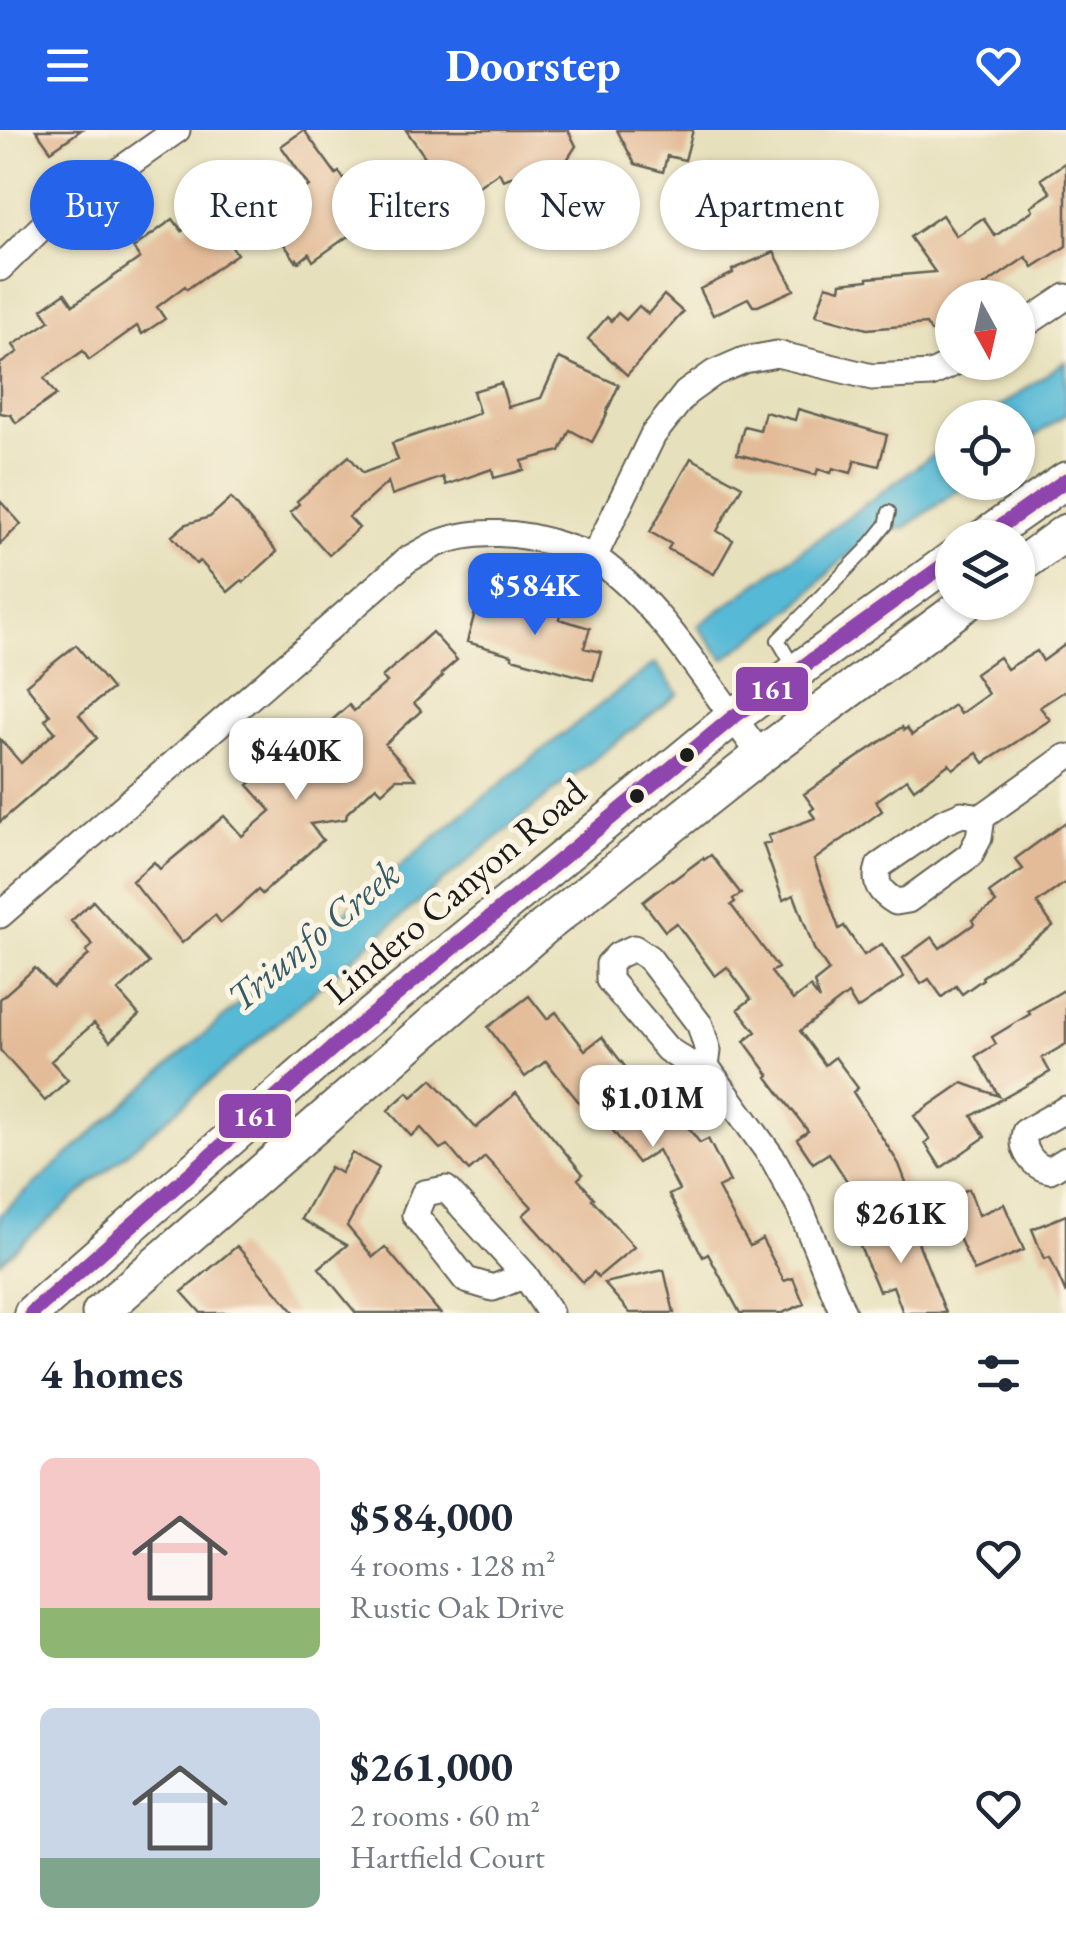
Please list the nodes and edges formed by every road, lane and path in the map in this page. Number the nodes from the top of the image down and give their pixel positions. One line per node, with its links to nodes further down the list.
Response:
1 (176, 130): 2 (street)
2 (0, 268)
3 (1066, 298): 4 (street)
4 (1035, 318)
5 (935, 372): 11 (street)
6 (1066, 480): 8 (street)
7 (889, 512): 14 (lane)
8 (1009, 520)
9 (1066, 532): 10 (street)
10 (1035, 555)
11 (594, 556): 15 (street); 19 (street)
12 (935, 571): 14 (street, Lindero Canyon Road)
13 (944, 620): 16 (street)
14 (797, 671): 15 (street, Lindero Canyon Road)
15 (732, 718): 16 (street); 24 (street, Lindero Canyon Road)
16 (760, 755): 25 (street)
17 (1064, 763): 18 (street)
18 (982, 817)
19 (0, 916)
20 (706, 1066): 20 (street); 27 (street)
21 (1066, 1108): 22 (street)
22 (1066, 1160)
23 (525, 1275): 26 (street)
24 (32, 1313)
25 (100, 1313)
26 (550, 1313)
27 (843, 1313)

